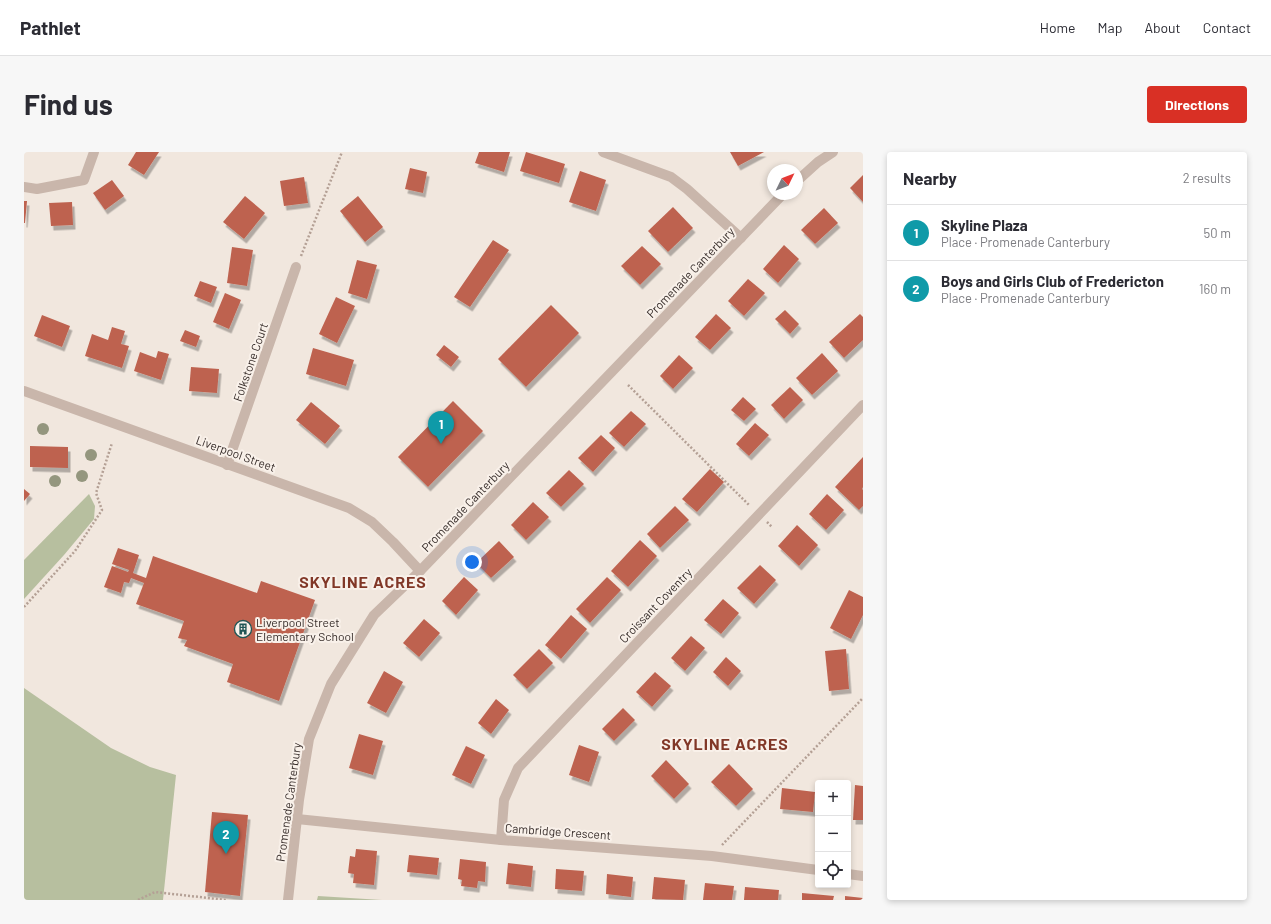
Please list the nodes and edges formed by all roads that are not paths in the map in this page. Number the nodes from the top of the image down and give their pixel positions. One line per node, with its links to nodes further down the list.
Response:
1 (94, 152): 5 (street)
2 (603, 152): 7 (street)
3 (833, 152): 4 (street)
4 (803, 176)
5 (24, 187)
6 (777, 200): 7 (street, Promenade Canterbury)
7 (741, 238): 12 (street, Promenade Canterbury)
8 (296, 267): 11 (street, Folkstone Court)
9 (24, 391): 11 (street, Liverpool Street)
10 (863, 405): 14 (street, Croissant Coventry)
11 (228, 465): 12 (street, Liverpool Street)
12 (420, 571): 13 (street, Promenade Canterbury)
13 (297, 818): 14 (street, Cambridge Crescent); 18 (street, Promenade Canterbury)
14 (501, 840): 15 (street, Cambridge Crescent)
15 (815, 870)
16 (851, 874): 17 (street)
17 (863, 876)
18 (288, 900)

